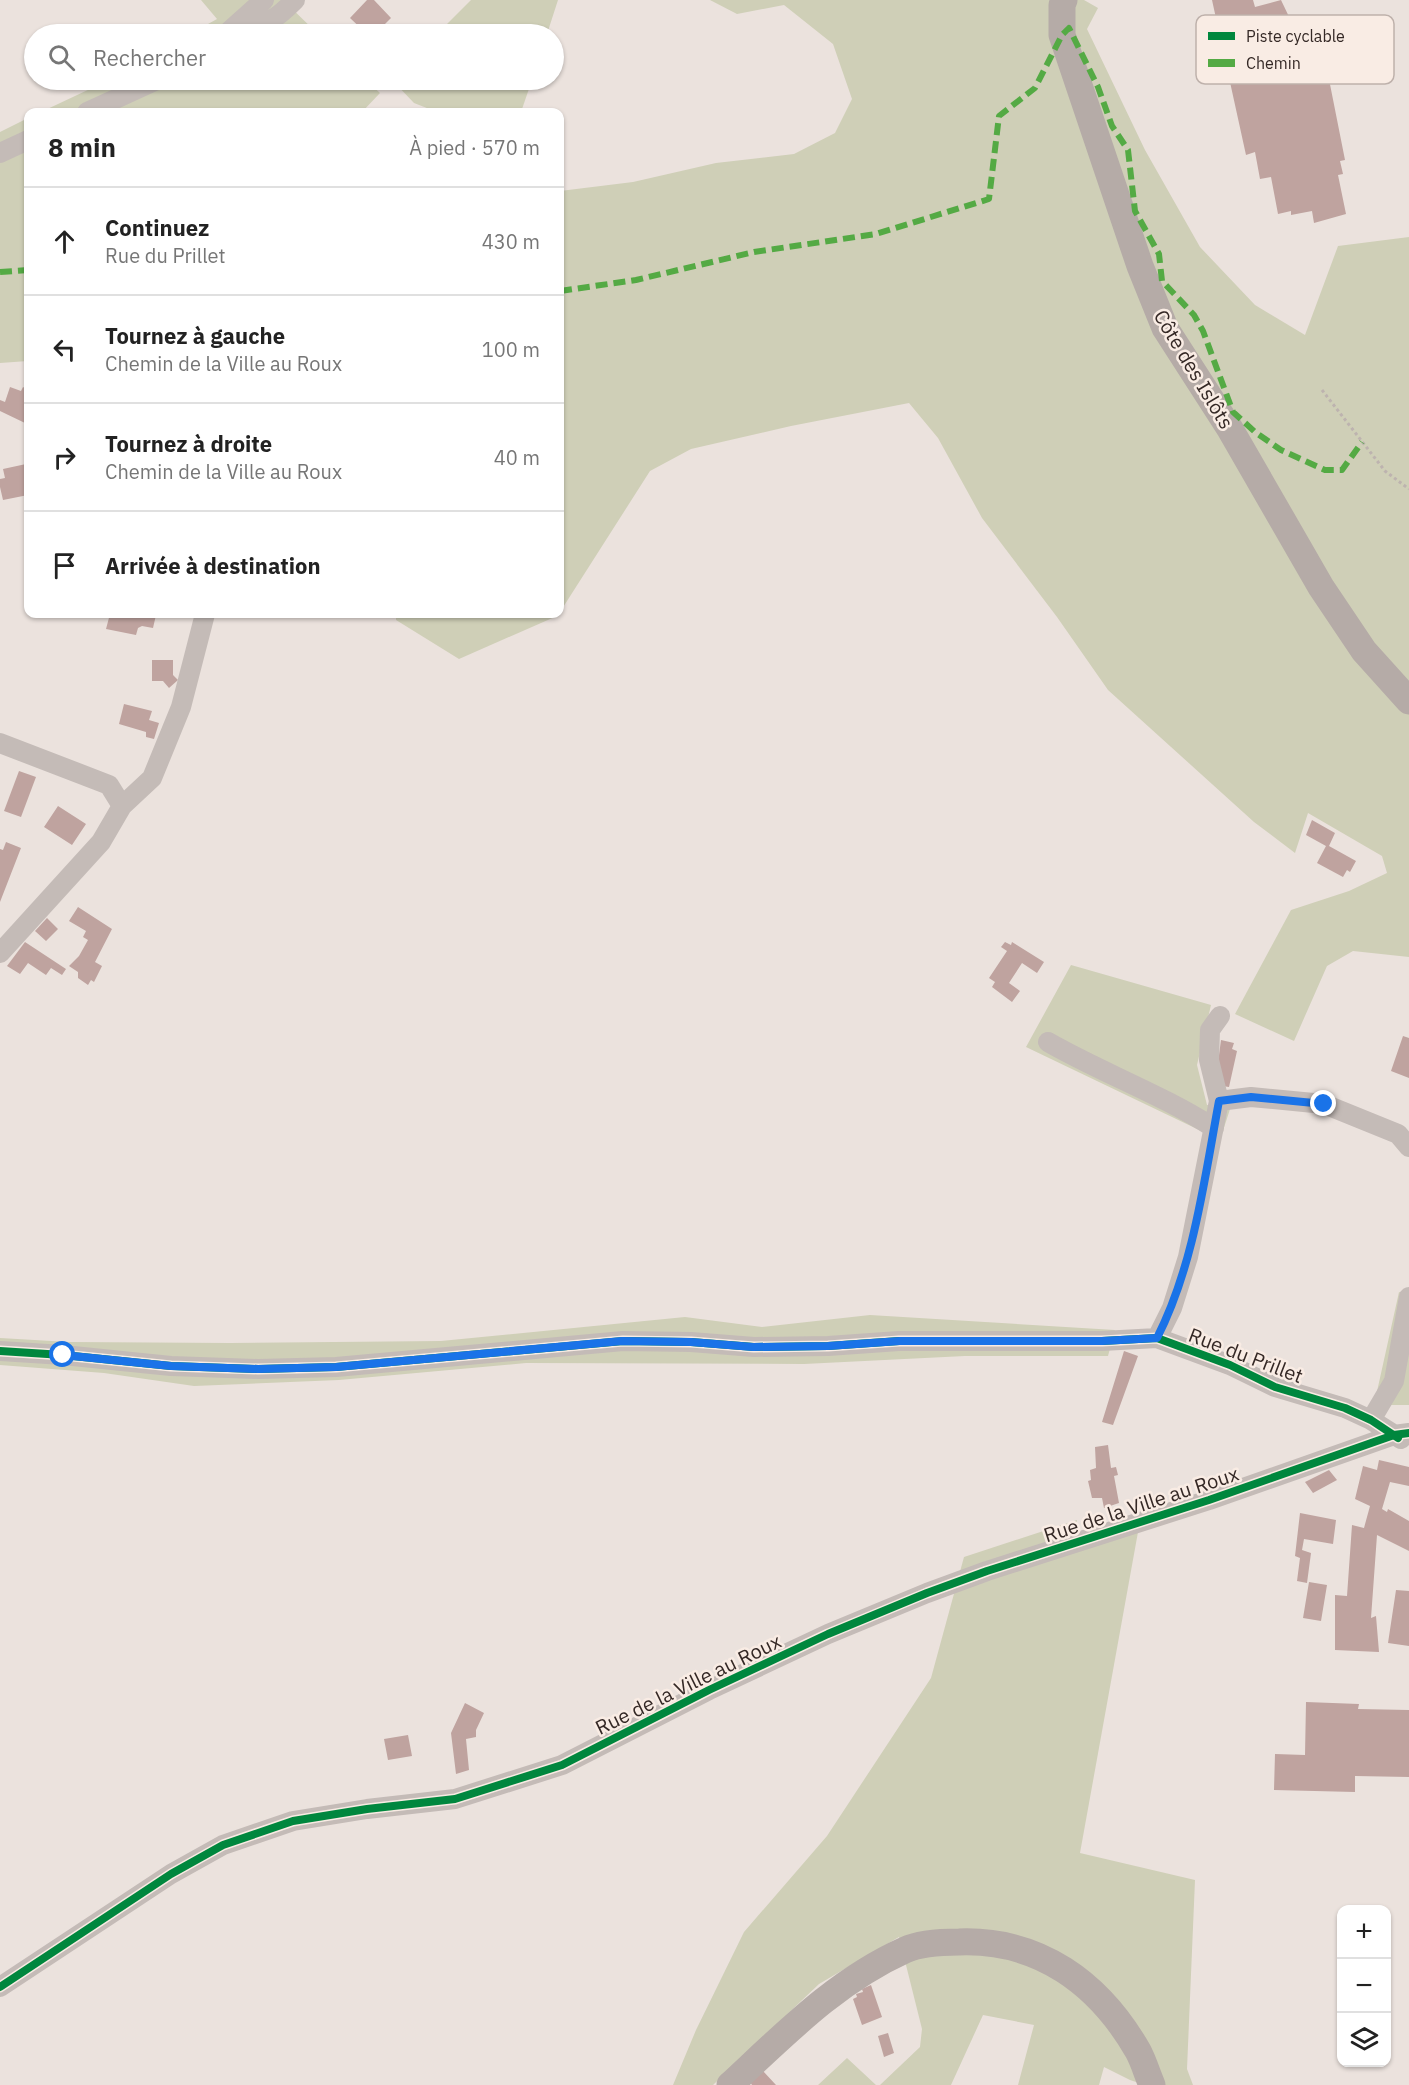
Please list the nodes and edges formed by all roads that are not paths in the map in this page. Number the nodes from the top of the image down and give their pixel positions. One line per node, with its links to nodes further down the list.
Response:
1 (264, 0): 4 (street)
2 (295, 0): 4 (street)
3 (1064, 0): 11 (street, Côte des Islôts)
4 (245, 19): 5 (street)
5 (239, 24)
6 (135, 90): 7 (street)
7 (96, 108)
8 (24, 142): 9 (street)
9 (0, 153)
10 (204, 618): 13 (street)
11 (1409, 701)
12 (0, 744): 13 (street)
13 (122, 806): 14 (street)
14 (0, 953)
15 (1220, 1016): 17 (street)
16 (1048, 1042): 18 (street)
17 (1219, 1101): 18 (street); 19 (street)
18 (1214, 1128): 21 (street)
19 (1409, 1147)
20 (1409, 1298): 23 (street)
21 (1157, 1338): 22 (street, Rue du Prillet); 23 (street, Rue du Prillet)
22 (0, 1351)
23 (1371, 1420): 24 (street, Rue du Prillet)
24 (1404, 1437): 25 (street, Rue de la Ville au Roux)
25 (0, 1987)
26 (730, 2085): 27 (street)
27 (1152, 2085)

